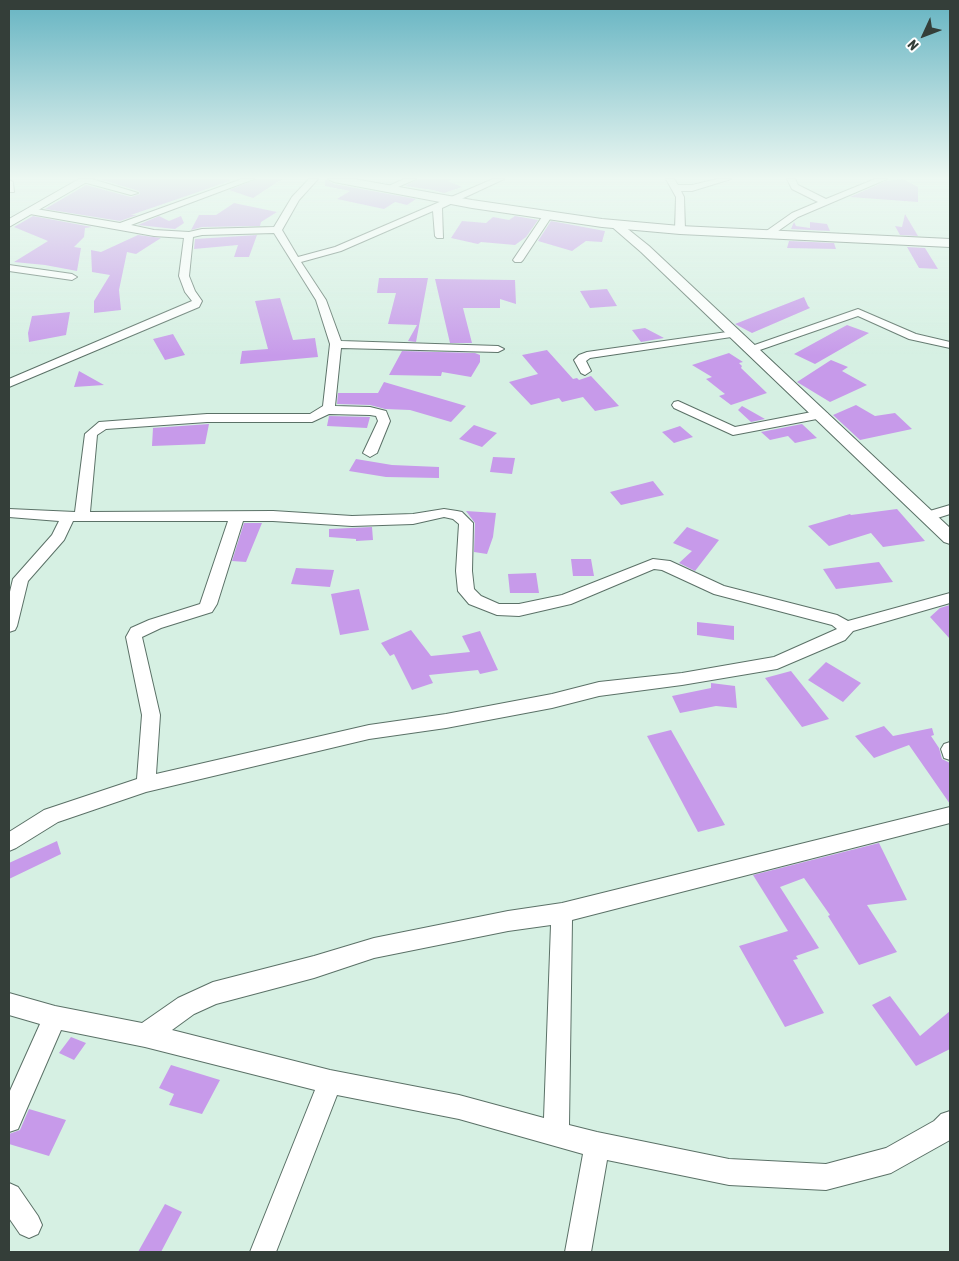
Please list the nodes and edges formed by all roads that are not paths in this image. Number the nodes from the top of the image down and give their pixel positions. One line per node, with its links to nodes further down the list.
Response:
1 (188, 238): 18 (street)
2 (281, 238): 9 (street)
3 (364, 238): 9 (street)
4 (533, 238): 8 (street)
5 (631, 238): 12 (street)
6 (846, 238): 7 (main road)
7 (950, 243)
8 (518, 260)
9 (295, 262): 13 (street)
10 (9, 268): 11 (street)
11 (72, 277)
12 (734, 334): 16 (street); 17 (street)
13 (336, 344): 15 (street); 20 (street)
14 (950, 345): 16 (street)
15 (498, 349)
16 (750, 350): 21 (street)
17 (585, 371)
18 (9, 383)
19 (678, 405): 21 (street)
20 (326, 410): 22 (street); 27 (street)
21 (822, 414): 26 (street)
22 (370, 453)
23 (950, 509): 26 (street)
24 (9, 513): 27 (street)
25 (237, 516): 27 (street); 31 (street); 32 (street)
26 (928, 516): 28 (street)
27 (75, 517): 30 (street)
28 (950, 538)
29 (950, 598): 31 (street)
30 (9, 626)
31 (846, 627): 32 (street)
32 (146, 784): 34 (street)
33 (950, 815): 35 (street)
34 (9, 842)
35 (562, 913): 38 (street); 42 (street)
36 (9, 1004): 37 (street)
37 (55, 1017): 38 (street); 40 (street)
38 (144, 1035): 39 (street)
39 (330, 1082): 42 (street); 46 (street)
40 (9, 1120)
41 (950, 1123): 43 (street)
42 (556, 1134): 43 (street)
43 (597, 1145): 47 (street)
44 (9, 1196): 45 (street)
45 (29, 1224)
46 (263, 1252)
47 (578, 1252)

